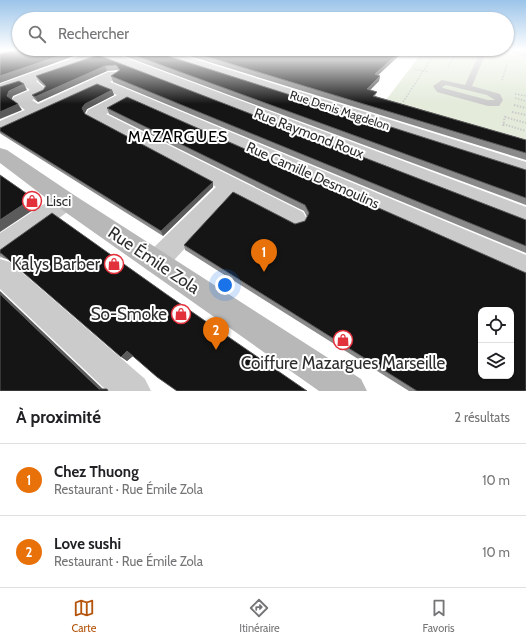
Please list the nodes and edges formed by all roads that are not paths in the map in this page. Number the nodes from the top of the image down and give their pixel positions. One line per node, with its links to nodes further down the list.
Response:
1 (54, 68): 6 (street)
2 (129, 68): 7 (street)
3 (140, 68): 17 (street, Rue Raymond Roux)
4 (214, 68): 14 (street, Rue Denis Magdelon)
5 (476, 68): 8 (lane)
6 (25, 80): 9 (street); 11 (street)
7 (99, 82): 10 (street, Rue Camille Desmoulins); 11 (street)
8 (468, 87): 8 (lane)
9 (0, 89)
10 (129, 95): 15 (street); 21 (street, Rue Camille Desmoulins)
11 (37, 110): 12 (street)
12 (0, 128)
13 (0, 154): 16 (street, Rue Émile Zola)
14 (526, 169)
15 (230, 186): 18 (street); 20 (street)
16 (66, 201): 19 (street); 20 (street, Rue Émile Zola)
17 (526, 217)
18 (295, 219)
19 (0, 247)
20 (156, 262): 24 (street, Rue Émile Zola)
21 (526, 268)
22 (0, 271): 23 (street)
23 (133, 391)
24 (349, 391)

